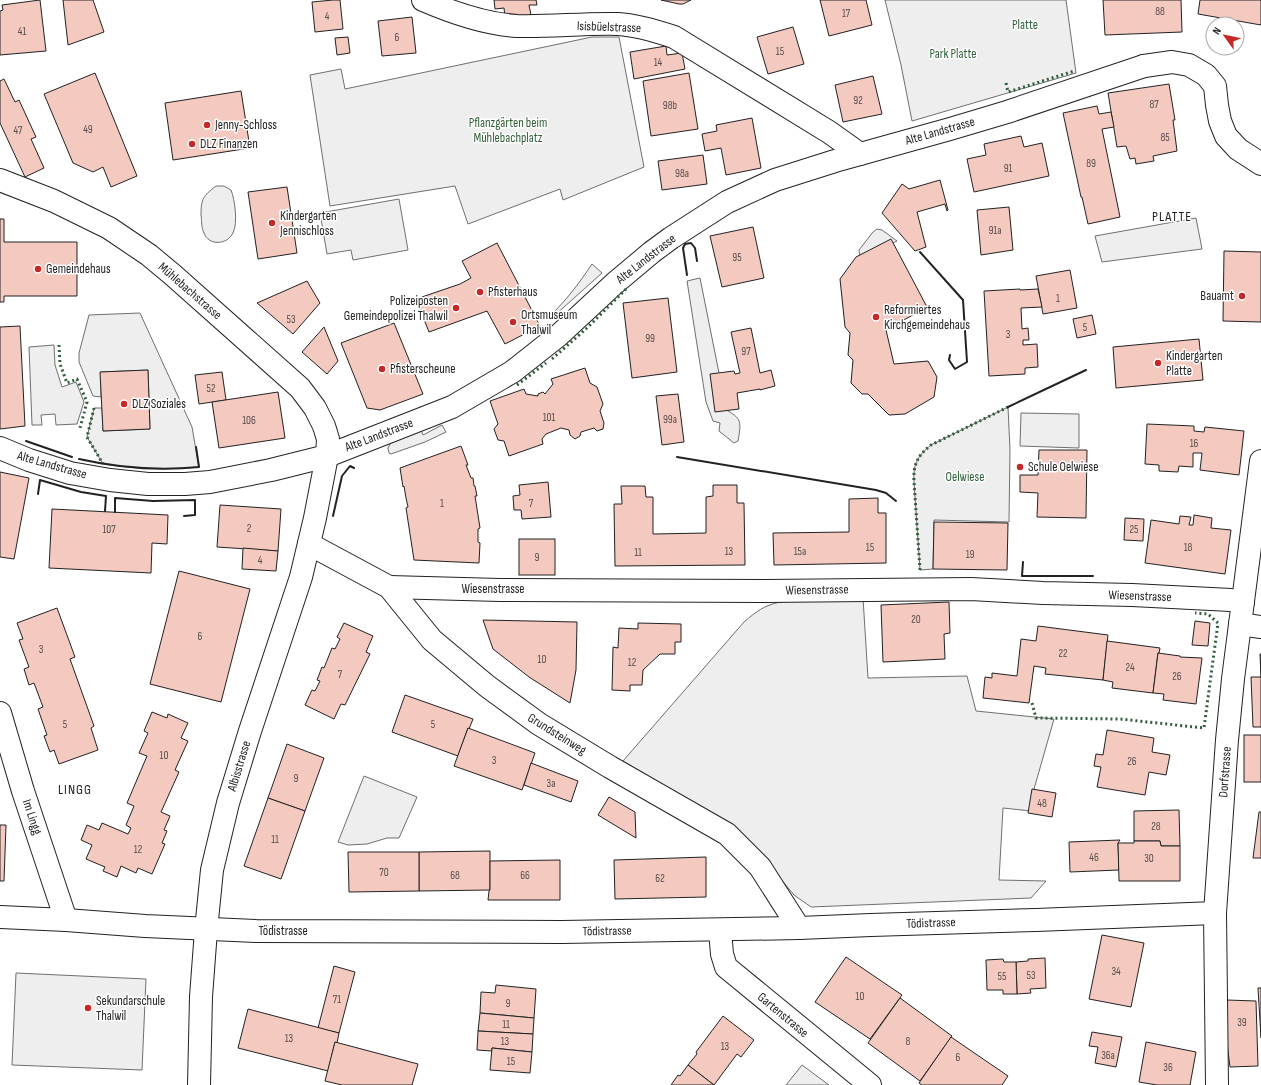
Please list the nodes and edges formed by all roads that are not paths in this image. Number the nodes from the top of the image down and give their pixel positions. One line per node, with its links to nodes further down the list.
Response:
1 (423, 0): 2 (street, Isisbüelstrasse)
2 (860, 154): 3 (street, Alte Landstrasse); 6 (street, Alte Landstrasse)
3 (1261, 164)
4 (0, 180): 6 (street, Mühlebachstrasse)
5 (0, 448): 6 (street, Alte Landstrasse)
6 (327, 456): 8 (street, Albisstrasse)
7 (1261, 461): 10 (street, Dorfstrasse)
8 (309, 544): 9 (street, Grundsteinweg); 17 (street, Albisstrasse)
9 (390, 588): 10 (street, Wiesenstrasse); 16 (street, Grundsteinweg)
10 (1243, 602): 11 (street, Dorfstrasse)
11 (1251, 626): 13 (street, Dorfstrasse)
12 (0, 714): 15 (street, Im Lingg)
13 (1215, 913): 16 (street, Tödistrasse); 21 (street, Dorfstrasse)
14 (0, 917): 15 (street, Tödistrasse)
15 (66, 920): 17 (street, Tödistrasse)
16 (799, 928): 18 (street, Tödistrasse)
17 (206, 930): 18 (street, Tödistrasse); 19 (street, Albisstrasse)
18 (720, 930): 20 (street, Gartenstrasse)
19 (199, 1085)
20 (870, 1085)
21 (1217, 1085)

